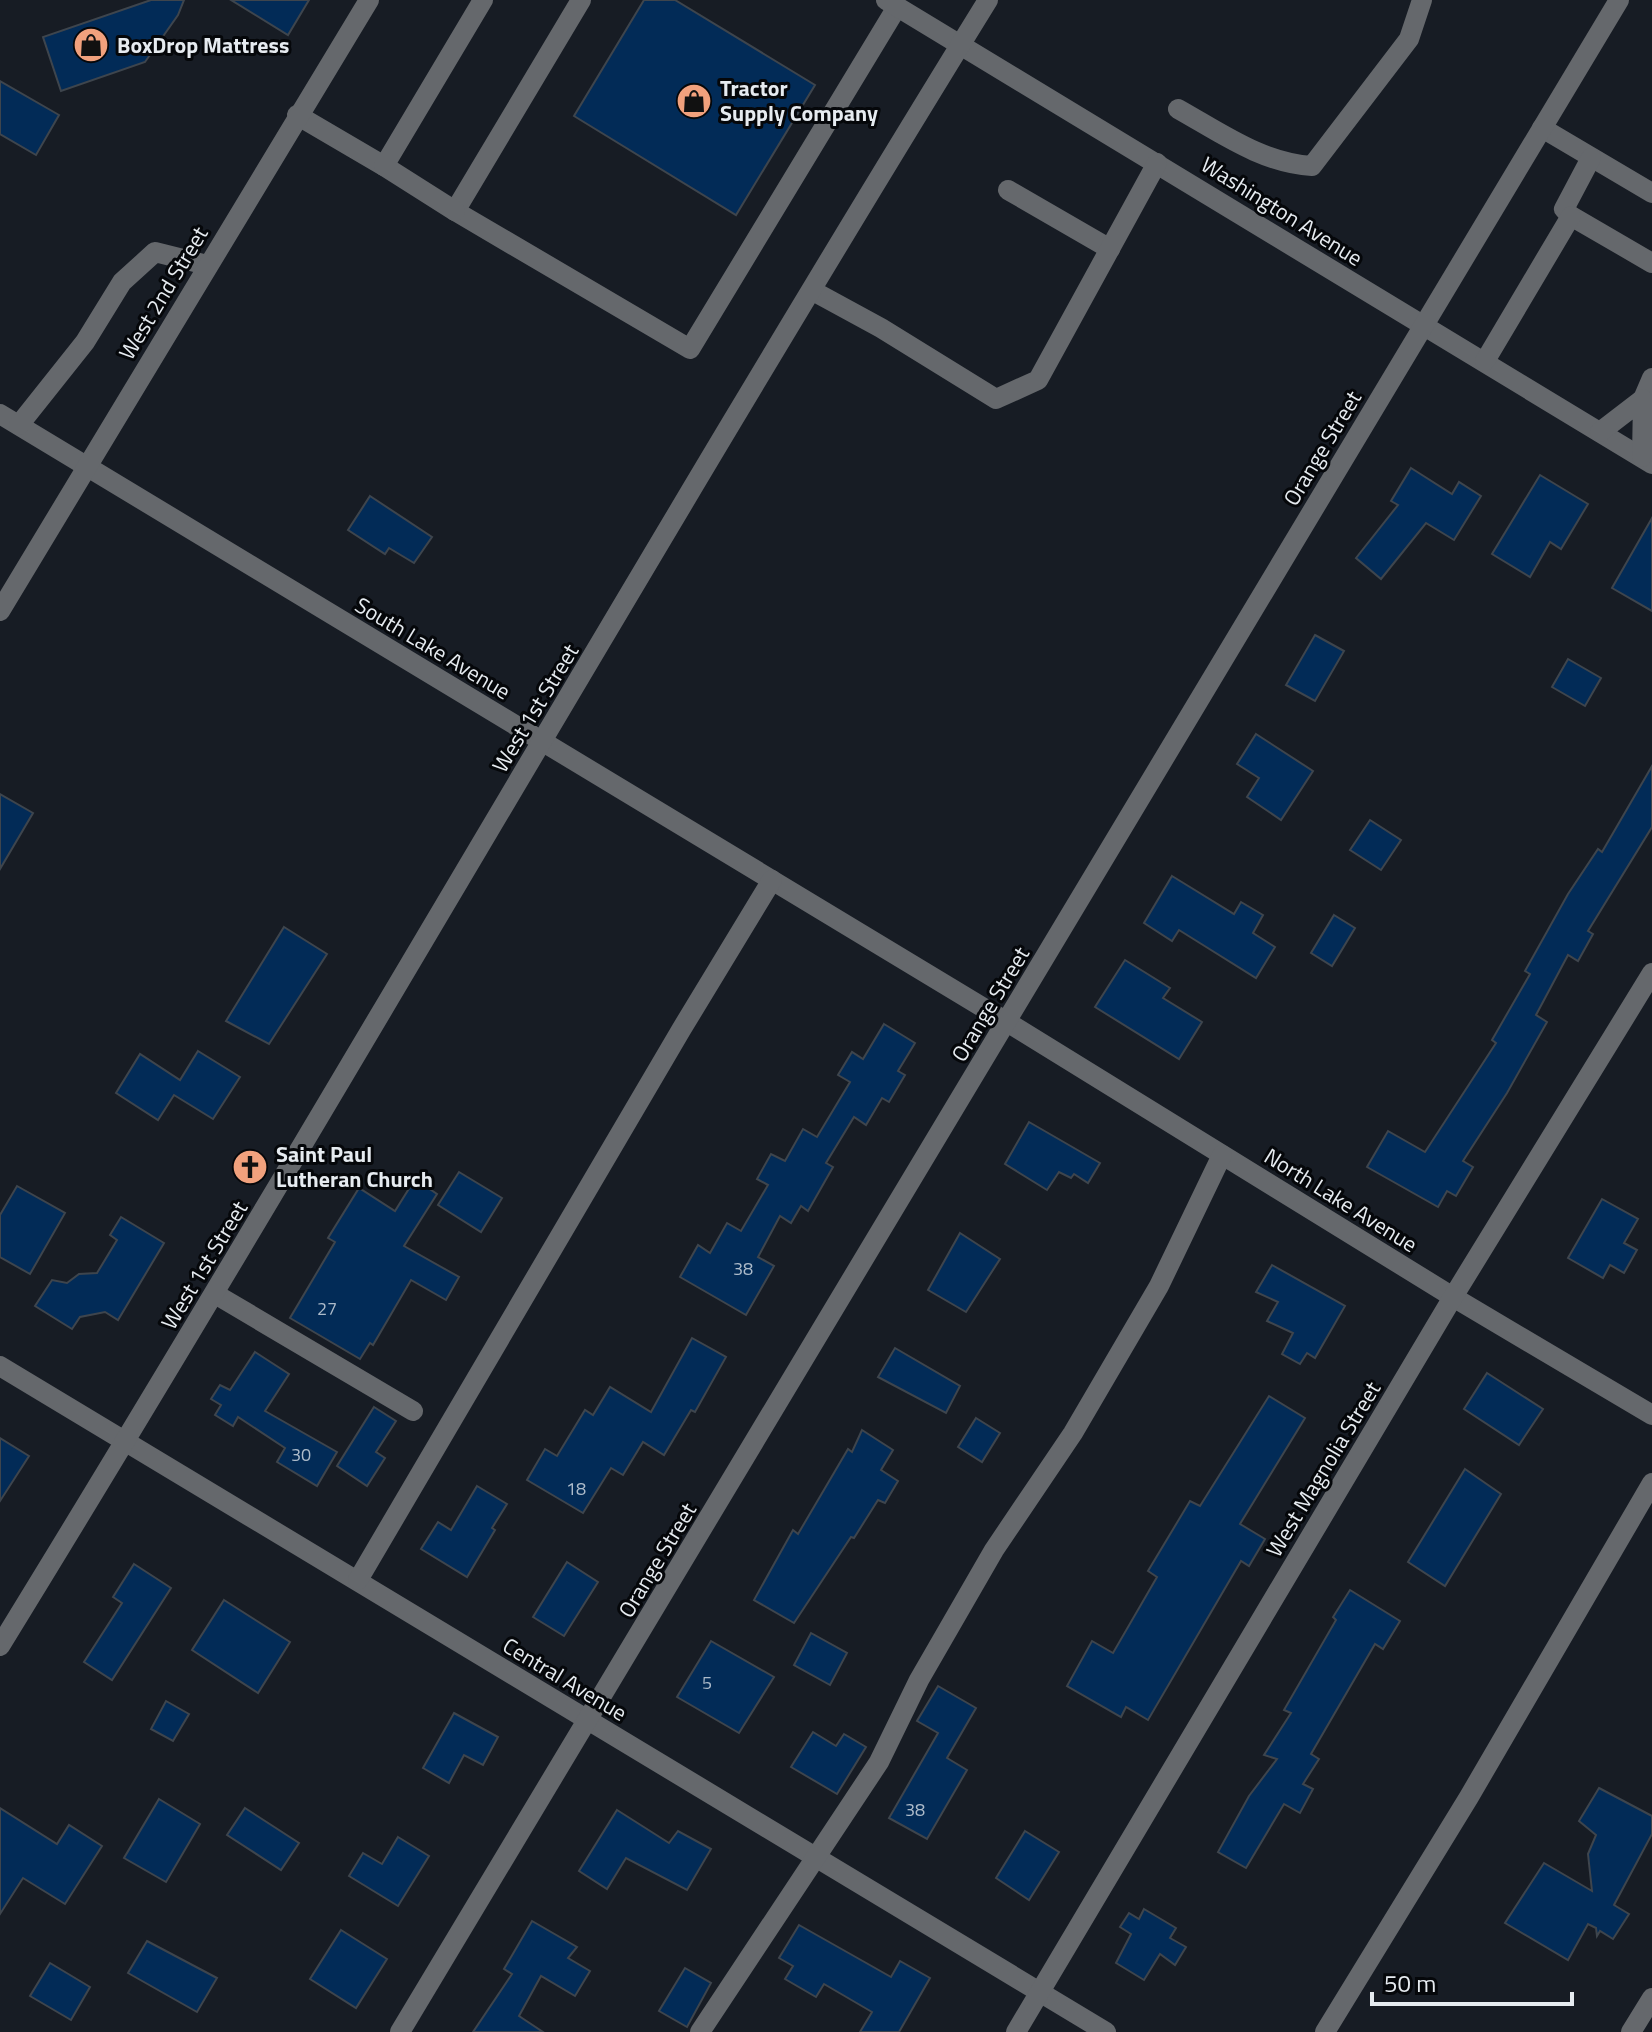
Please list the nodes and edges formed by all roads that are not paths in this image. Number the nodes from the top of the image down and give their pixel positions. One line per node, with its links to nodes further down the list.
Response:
1 (369, 0): 10 (street, West 2nd Street)
2 (483, 0): 14 (street)
3 (581, 0): 17 (street)
4 (988, 0): 8 (street, West 1st Street)
5 (1422, 0): 9 (street)
6 (1619, 0): 11 (street, Orange Street)
7 (892, 3): 8 (street, Washington Avenue); 17 (street)
8 (961, 45): 13 (street, Washington Avenue); 22 (street, West 1st Street)
9 (1178, 109)
10 (297, 115): 14 (street); 21 (street, West 2nd Street)
11 (1542, 128): 12 (street); 23 (street, Orange Street)
12 (1591, 158): 16 (street); 18 (street)
13 (1157, 163): 19 (street); 23 (street, Washington Avenue)
14 (384, 166): 17 (street)
15 (1008, 190): 19 (street)
16 (1652, 193)
17 (455, 211)
18 (1571, 216): 20 (street); 24 (street)
19 (1110, 249): 22 (street)
20 (1652, 263)
21 (207, 265): 28 (street); 31 (street, West 2nd Street)
22 (813, 291): 33 (street, West 1st Street)
23 (1423, 326): 24 (street, Washington Avenue); 36 (street, Orange Street)
24 (1485, 361): 29 (street, Washington Avenue)
25 (1652, 378): 26 (street)
26 (1643, 399): 29 (street); 30 (street)
27 (0, 414): 28 (street, South Lake Avenue)
28 (19, 425): 31 (street, South Lake Avenue)
29 (1600, 432): 30 (street, Washington Avenue)
30 (1647, 460)
31 (87, 466): 32 (street, West 2nd Street); 33 (street, South Lake Avenue)
32 (0, 611)
33 (542, 742): 34 (street, South Lake Avenue); 38 (street, West 1st Street)
34 (772, 880): 36 (street, South Lake Avenue); 45 (street)
35 (1652, 973): 39 (street, West Magnolia Street)
36 (1007, 1022): 37 (street, North Lake Avenue); 47 (street, Orange Street)
37 (1222, 1155): 39 (street, North Lake Avenue); 48 (street)
38 (215, 1294): 41 (street); 43 (street, West 1st Street)
39 (1453, 1297): 42 (street, North Lake Avenue); 49 (street, West Magnolia Street)
40 (0, 1366): 43 (street, Central Avenue)
41 (413, 1411)
42 (1652, 1415)
43 (125, 1441): 45 (street, Central Avenue); 46 (street, West 1st Street)
44 (1652, 1483): 55 (street)
45 (358, 1580): 47 (street, Central Avenue)
46 (0, 1646)
47 (588, 1721): 48 (street, Central Avenue); 51 (street, Orange Street)
48 (816, 1858): 49 (street, Central Avenue); 52 (street)
49 (1040, 1992): 53 (street, West Magnolia Street); 54 (street, Central Avenue)
50 (1652, 1998): 56 (street)
51 (400, 2032)
52 (700, 2032)
53 (1016, 2032)
54 (1106, 2032)
55 (1325, 2032)
56 (1631, 2032)

